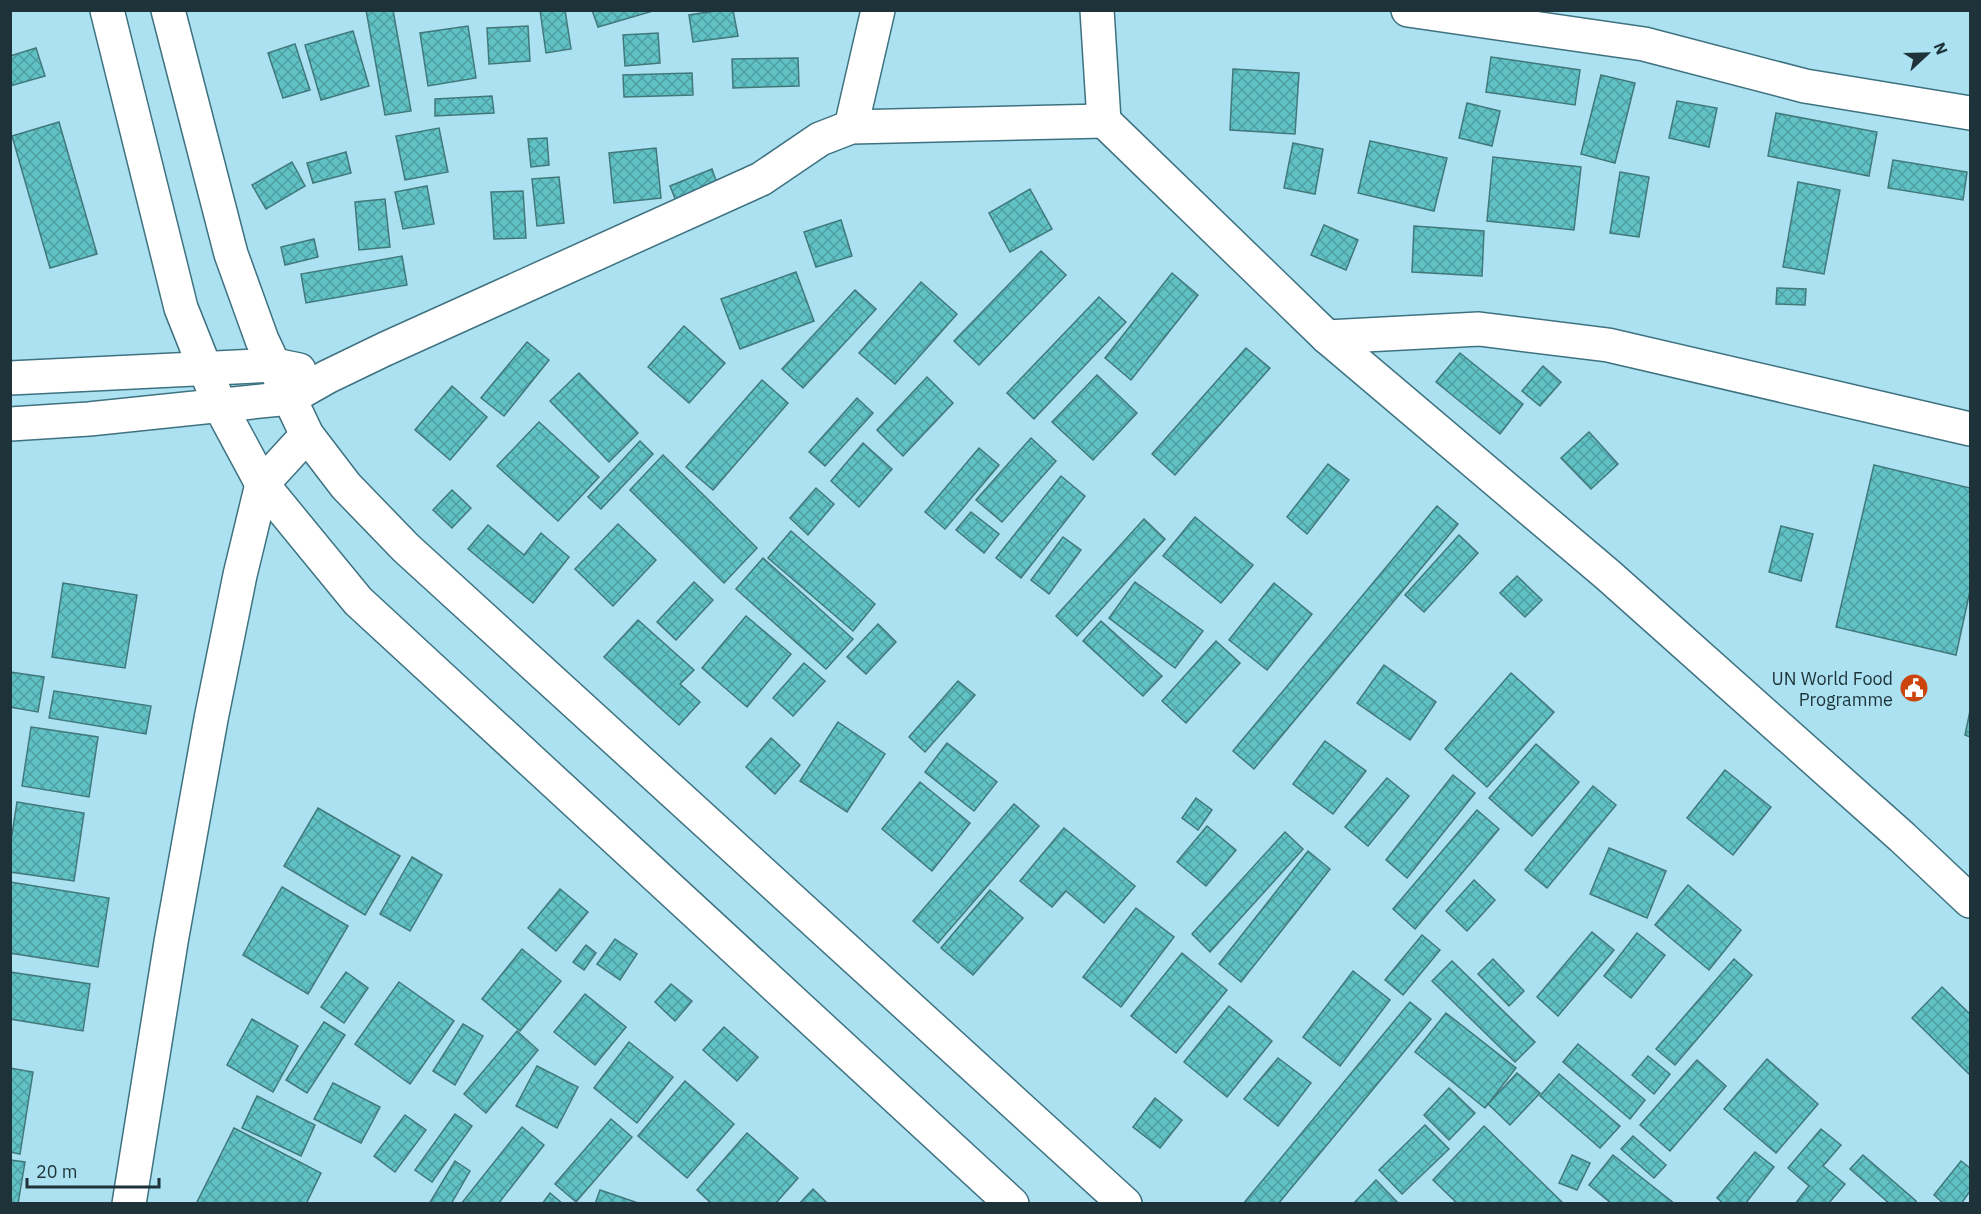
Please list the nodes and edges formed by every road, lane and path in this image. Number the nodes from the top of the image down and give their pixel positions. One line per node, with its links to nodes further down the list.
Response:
1 (107, 10): 11 (street)
2 (168, 10): 10 (street)
3 (878, 10): 8 (street)
4 (1098, 10): 7 (street)
5 (1408, 10): 6 (street)
6 (1971, 113)
7 (1104, 121): 8 (street); 9 (street)
8 (851, 127): 12 (street)
9 (1327, 337): 17 (street); 20 (street)
10 (275, 365): 11 (street); 12 (street); 14 (street)
11 (204, 368): 13 (street); 15 (street)
12 (327, 377): 14 (street)
13 (10, 378)
14 (290, 398): 15 (street); 18 (street)
15 (220, 406): 16 (street); 19 (street)
16 (10, 424)
17 (1971, 429)
18 (307, 435): 19 (street); 23 (street)
19 (262, 484): 21 (street); 22 (street)
20 (1971, 901)
21 (129, 1203)
22 (1012, 1203)
23 (1125, 1203)

